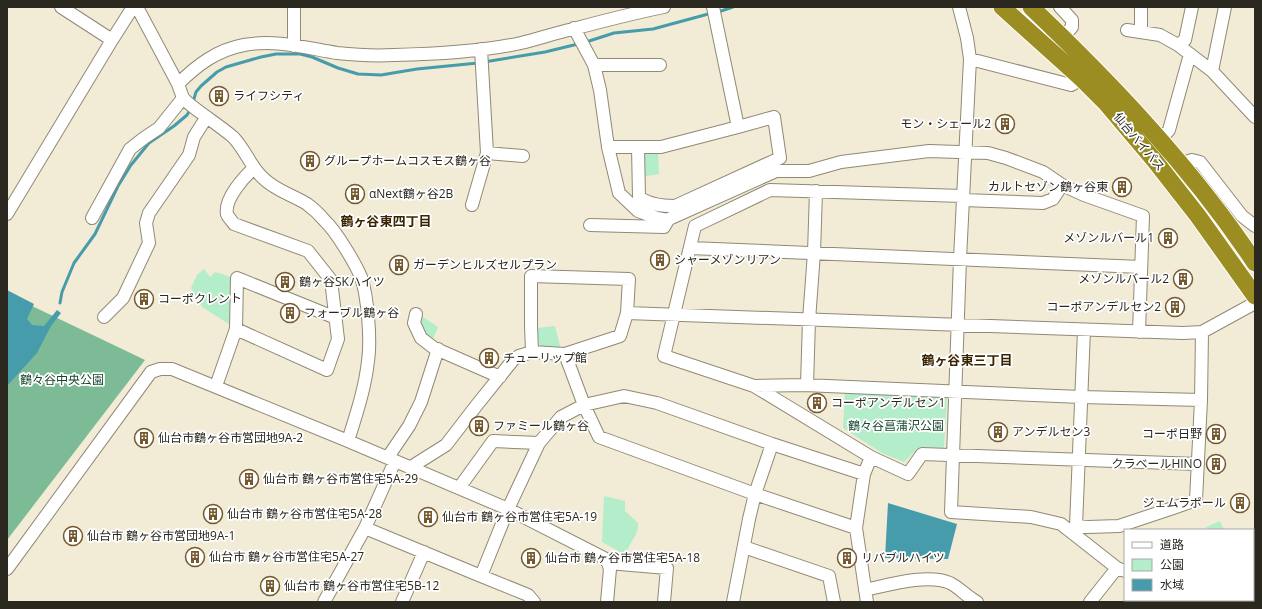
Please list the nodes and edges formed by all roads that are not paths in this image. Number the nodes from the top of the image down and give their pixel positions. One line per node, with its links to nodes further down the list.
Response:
1 (61, 7): 18 (street)
2 (132, 7): 18 (street)
3 (137, 7): 28 (street)
4 (294, 7): 20 (street)
5 (959, 7): 23 (street)
6 (1002, 7): 27 (highway, 仙台バイパス)
7 (1031, 7): 17 (highway, 仙台バイパス)
8 (1060, 7): 17 (street)
9 (1141, 7): 16 (street)
10 (1192, 7): 19 (street)
11 (1225, 7): 26 (street)
12 (657, 8): 14 (street)
13 (714, 11): 32 (street)
14 (574, 28): 22 (street); 24 (street)
15 (1127, 30): 16 (street)
16 (1141, 32): 19 (street)
17 (1063, 37): 33 (highway, 仙台バイパス)
18 (112, 40): 45 (street)
19 (1178, 45): 21 (street)
20 (294, 46): 22 (street); 28 (street)
21 (1190, 54): 26 (street); 33 (street)
22 (481, 57): 37 (street)
23 (970, 59): 27 (street); 36 (street)
24 (594, 65): 25 (street); 34 (street)
25 (660, 65)
26 (1212, 71): 30 (street)
27 (1082, 79): 55 (highway, 仙台バイパス)
28 (178, 84): 29 (street)
29 (188, 103): 31 (street); 46 (street)
30 (1254, 111)
31 (206, 118): 40 (street); 60 (street)
32 (738, 127): 35 (street); 35 (street)
33 (1160, 140): 39 (highway, 仙台バイパス)
34 (608, 147): 35 (street); 47 (street)
35 (638, 147)
36 (966, 152): 41 (street); 43 (street); 47 (street)
37 (487, 153): 38 (street); 44 (street)
38 (523, 156)
39 (1180, 164): 49 (street); 53 (highway, 仙台バイパス)
40 (254, 168): 61 (street); 79 (street)
41 (1062, 185): 43 (street); 54 (street)
42 (816, 191): 43 (street); 50 (street); 51 (street)
43 (963, 198): 52 (street)
44 (472, 205)
45 (7, 214)
46 (92, 218)
47 (668, 220): 48 (street)
48 (590, 225)
49 (1255, 226)
50 (690, 248): 51 (street); 59 (street)
51 (814, 253): 52 (street); 62 (street)
52 (960, 259): 54 (street); 63 (street)
53 (1254, 259)
54 (1141, 267): 66 (street)
55 (1255, 296)
56 (1255, 303): 67 (street)
57 (627, 313): 59 (street); 69 (street); 70 (street)
58 (416, 314): 68 (street)
59 (673, 314): 62 (street); 74 (street)
60 (104, 317)
61 (336, 318): 64 (street); 64 (street)
62 (808, 320): 63 (street); 72 (street)
63 (958, 326): 65 (street); 75 (street)
64 (236, 329): 73 (street)
65 (1084, 330): 66 (street); 76 (street)
66 (1139, 332): 67 (street)
67 (1202, 332): 77 (street)
68 (438, 349): 71 (street); 84 (street)
69 (532, 352): 70 (street); 71 (street)
70 (565, 354): 78 (street)
71 (500, 377): 87 (street)
72 (807, 385): 74 (street); 75 (street)
73 (216, 386): 79 (street); 98 (street)
74 (754, 386): 83 (street)
75 (956, 391): 76 (street); 82 (street)
76 (1081, 397): 77 (street); 85 (street)
77 (1201, 400): 86 (street)
78 (584, 405): 80 (street); 81 (street); 90 (street)
79 (348, 441): 84 (street)
80 (539, 443): 89 (street); 91 (street)
81 (772, 444): 88 (street); 90 (street)
82 (954, 455): 83 (street); 85 (street); 94 (street)
83 (871, 457): 88 (street)
84 (392, 459): 87 (street); 92 (street)
85 (1078, 460): 86 (street); 94 (street)
86 (1198, 464): 94 (street)
87 (411, 467): 89 (street)
88 (864, 474): 93 (street)
89 (459, 488): 91 (street)
90 (755, 494): 93 (street); 95 (street)
91 (508, 509): 97 (street); 100 (street)
92 (365, 528): 96 (street); 103 (street)
93 (856, 528): 101 (street)
94 (1075, 530): 99 (street)
95 (744, 547): 102 (street); 108 (street)
96 (424, 552): 100 (street); 104 (street)
97 (608, 563): 106 (street); 107 (street)
98 (7, 569)
99 (1121, 569): 111 (street)
100 (481, 576): 105 (street)
101 (865, 590): 109 (street); 110 (street)
102 (831, 601)
103 (324, 602)
104 (402, 602)
105 (534, 602)
106 (607, 602)
107 (664, 602)
108 (733, 602)
109 (867, 602)
110 (978, 602)
111 (1090, 602)

